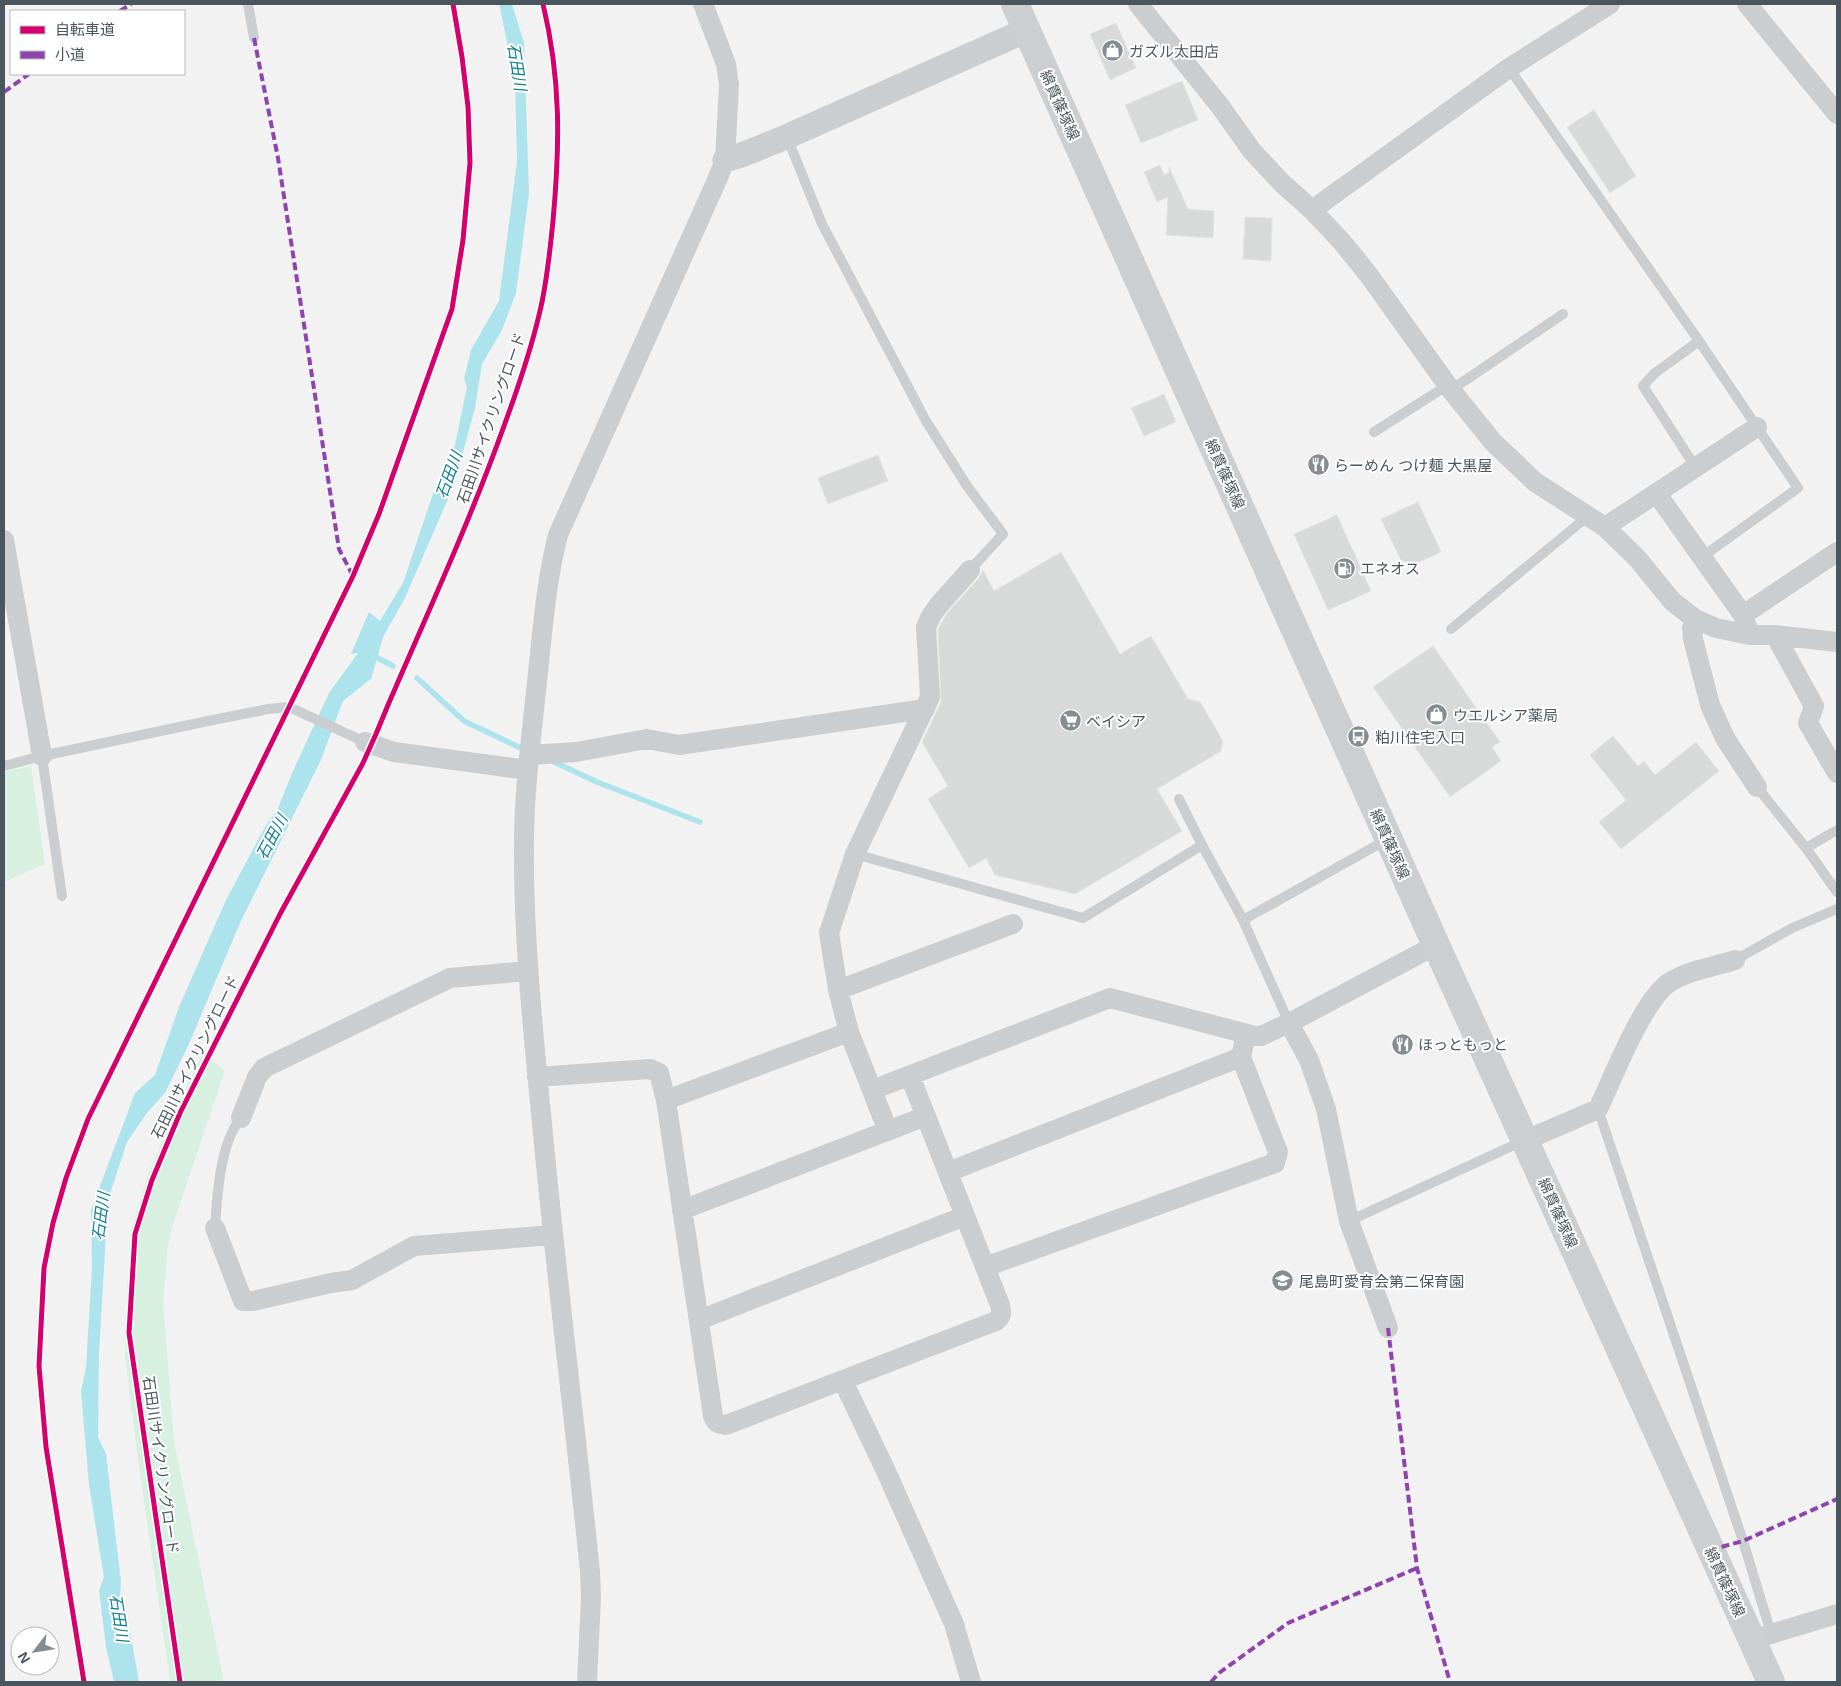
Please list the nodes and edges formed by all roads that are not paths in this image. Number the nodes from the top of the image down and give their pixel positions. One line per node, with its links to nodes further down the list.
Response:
1 (248, 4): 8 (lane)
2 (703, 4): 12 (street)
3 (1015, 4): 7 (main road, 綿貫篠塚線)
4 (1138, 4): 13 (street)
5 (1610, 4): 9 (street)
6 (1747, 4): 10 (street)
7 (1027, 30): 11 (street); 42 (main road, 綿貫篠塚線)
8 (254, 38)
9 (1509, 68): 13 (street); 15 (lane)
10 (1837, 114)
11 (786, 136): 12 (street); 26 (lane)
12 (725, 160): 36 (street)
13 (1312, 210): 16 (street)
14 (1563, 314): 16 (lane)
15 (1700, 342): 17 (lane); 19 (lane)
16 (1450, 387): 18 (lane); 21 (street)
17 (1757, 427): 19 (street); 25 (lane)
18 (1374, 432)
19 (1696, 468): 20 (street)
20 (1657, 494): 22 (street); 25 (street)
21 (1587, 516): 22 (street); 29 (lane)
22 (1605, 527): 28 (street)
23 (4, 540): 35 (street)
24 (1837, 552): 27 (street)
25 (1702, 557): 27 (street)
26 (970, 570): 33 (street)
27 (1743, 615): 30 (street)
28 (1695, 619): 30 (street); 39 (street)
29 (1451, 629)
30 (1750, 634): 31 (street)
31 (1775, 635): 32 (street); 38 (street)
32 (1837, 642)
33 (925, 710): 36 (street); 45 (street)
34 (361, 740): 35 (lane); 36 (street)
35 (42, 756): 37 (lane); 47 (lane)
36 (529, 763): 53 (street)
37 (4, 766)
38 (1837, 773)
39 (1758, 787): 44 (lane)
40 (1179, 799): 43 (lane)
41 (1837, 830): 44 (lane)
42 (1388, 839): 49 (lane); 51 (main road, 綿貫篠塚線)
43 (1202, 845): 45 (lane); 49 (lane)
44 (1806, 848): 46 (lane)
45 (855, 854): 54 (street)
46 (1837, 892)
47 (62, 896)
48 (1837, 909): 52 (lane)
49 (1243, 920): 55 (lane)
50 (1012, 924): 54 (street)
51 (1436, 945): 55 (street); 67 (main road, 綿貫篠塚線)
52 (1735, 960): 63 (street)
53 (528, 971): 60 (street); 65 (street)
54 (838, 990): 56 (street)
55 (1289, 1023): 57 (street); 71 (street)
56 (849, 1032): 61 (street); 62 (street)
57 (1246, 1034): 58 (street); 59 (street)
58 (1242, 1056): 68 (street); 74 (street)
59 (910, 1076): 61 (street); 64 (street)
60 (537, 1077): 62 (street); 73 (street)
61 (872, 1090): 66 (street)
62 (666, 1100): 69 (street)
63 (1598, 1109): 67 (street); 79 (lane)
64 (926, 1116): 66 (street); 68 (street)
65 (242, 1118): 72 (lane)
66 (888, 1130): 69 (street)
67 (1526, 1140): 71 (lane); 79 (main road, 綿貫篠塚線)
68 (948, 1172): 70 (street)
69 (682, 1210): 75 (street)
70 (965, 1216): 74 (street); 75 (street)
71 (1349, 1220): 76 (street)
72 (215, 1228): 73 (street)
73 (552, 1235): 80 (street)
74 (985, 1266): 77 (street)
75 (699, 1320): 77 (street)
76 (1388, 1328)
77 (843, 1380): 81 (street)
78 (1837, 1614): 79 (street)
79 (1761, 1637): 82 (main road, 綿貫篠塚線)
80 (587, 1682)
81 (971, 1682)
82 (1771, 1682)

